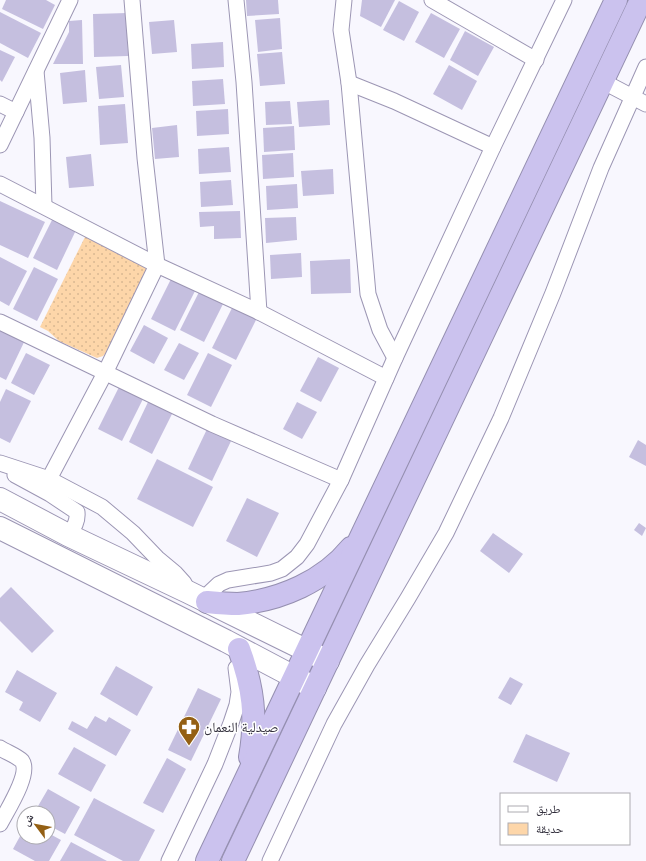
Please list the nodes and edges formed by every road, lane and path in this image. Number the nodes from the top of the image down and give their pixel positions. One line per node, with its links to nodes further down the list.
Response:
1 (70, 0): 11 (street)
2 (132, 0): 22 (street)
3 (236, 0): 23 (street)
4 (344, 0): 13 (street)
5 (432, 0): 9 (street)
6 (564, 0): 9 (street)
7 (616, 0): 34 (highway)
8 (641, 0): 12 (highway)
9 (536, 60): 19 (street)
10 (646, 67): 14 (street)
11 (36, 70): 17 (street); 21 (street)
12 (602, 81): 14 (street); 39 (highway)
13 (349, 83): 19 (street); 25 (street)
14 (632, 98): 16 (street); 48 (street)
15 (0, 104): 17 (street)
16 (646, 104)
17 (16, 112): 18 (street)
18 (0, 145)
19 (493, 147): 25 (street)
20 (0, 184): 21 (street)
21 (44, 206): 22 (street)
22 (157, 265): 23 (street); 26 (street)
23 (259, 312): 27 (street)
24 (0, 322): 26 (street)
25 (395, 358): 27 (street)
26 (105, 373): 30 (street); 31 (street)
27 (386, 378): 31 (street)
28 (0, 463): 30 (street)
29 (0, 467): 35 (street)
30 (49, 479): 36 (street)
31 (341, 480): 36 (street)
32 (0, 499): 35 (main road)
33 (0, 528): 37 (main road)
34 (363, 533): 36 (highway); 38 (highway)
35 (68, 535): 36 (main road)
36 (199, 598): 38 (main road)
37 (233, 645): 40 (main road); 43 (highway); 45 (street)
38 (307, 652): 39 (main road); 40 (highway)
39 (328, 661): 41 (highway)
40 (295, 677): 41 (main road); 43 (highway)
41 (315, 688): 47 (highway)
42 (0, 748): 44 (street)
43 (241, 787): 46 (highway)
44 (0, 824)
45 (169, 861)
46 (207, 861)
47 (233, 861)
48 (270, 861)

